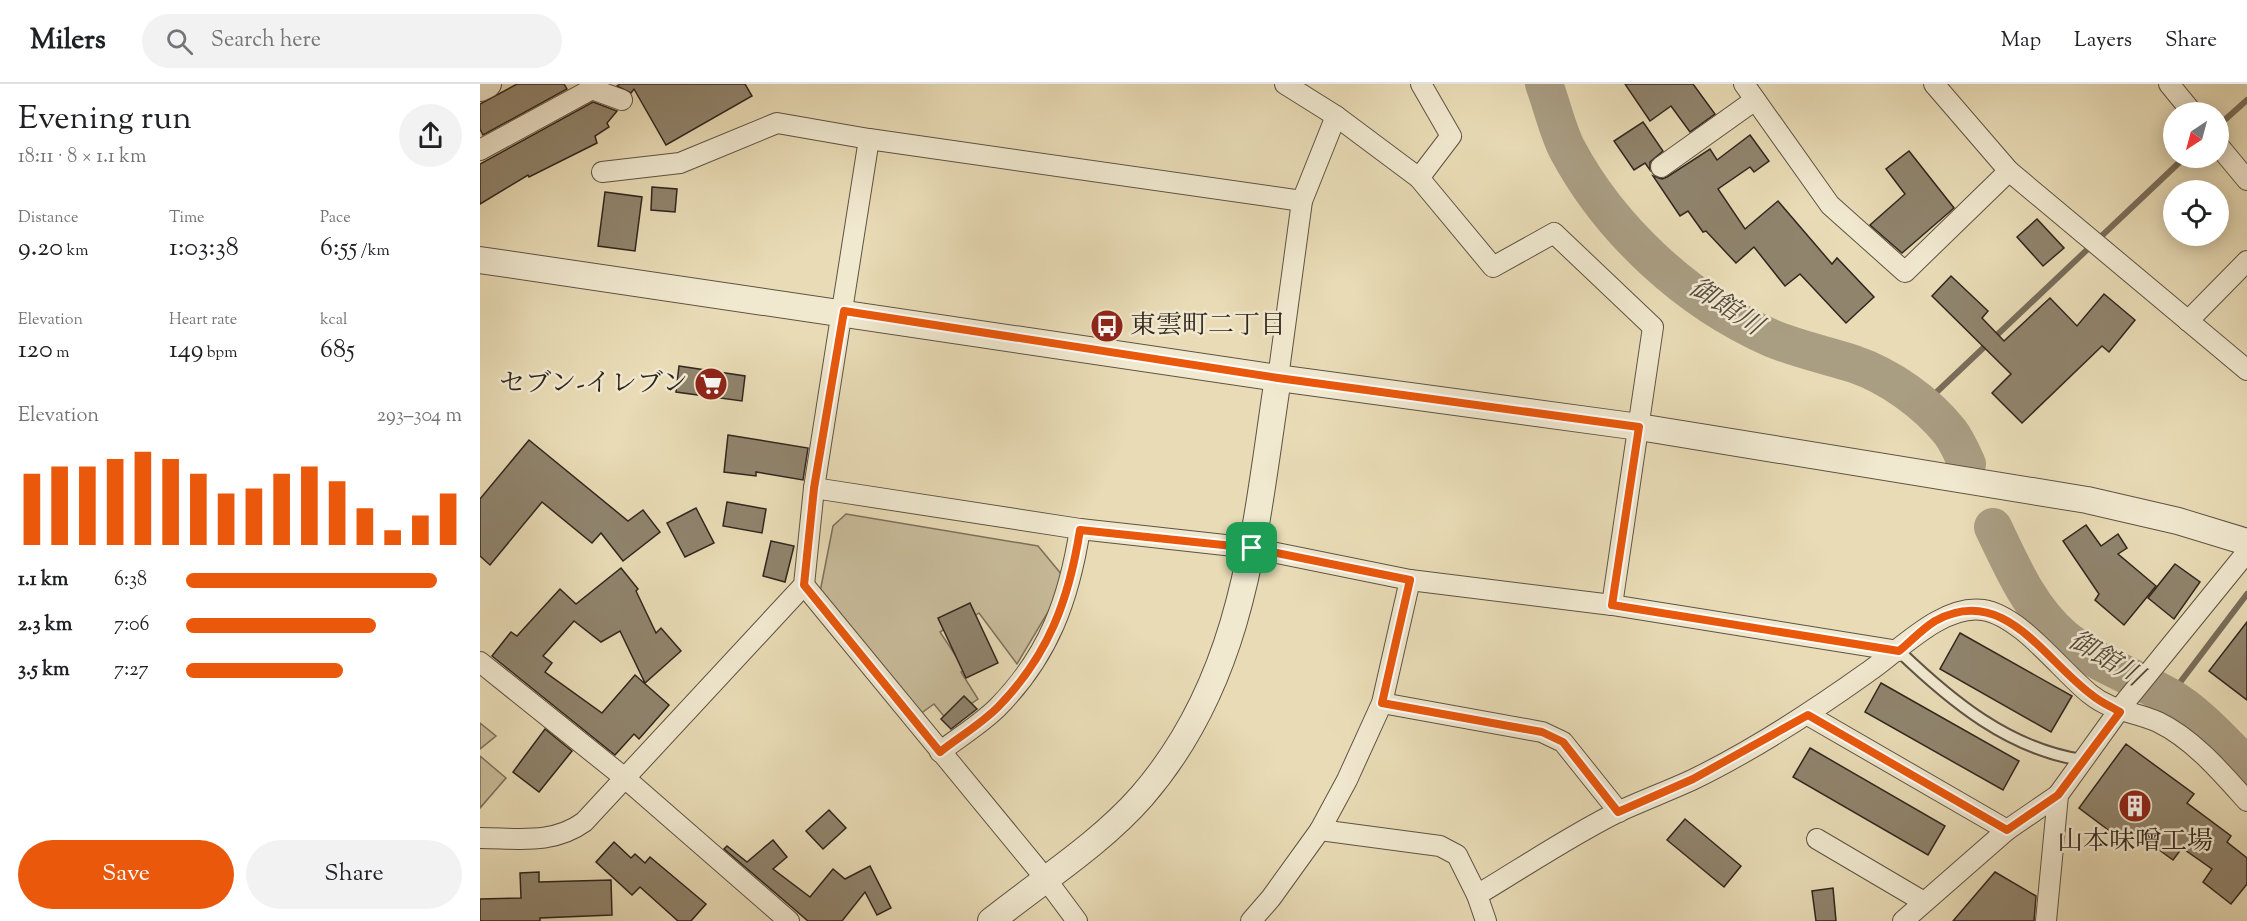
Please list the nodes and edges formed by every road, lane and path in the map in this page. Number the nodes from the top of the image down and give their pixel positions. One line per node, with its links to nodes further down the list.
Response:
1 (488, 84): 6 (street)
2 (1285, 84): 10 (street)
3 (1421, 84): 17 (street)
4 (1934, 84): 15 (street)
5 (2169, 84): 9 (street)
6 (480, 88)
7 (1750, 92): 14 (street); 15 (street)
8 (622, 100): 12 (street)
9 (2184, 102)
10 (1336, 116): 17 (street); 19 (street)
11 (869, 139): 16 (street); 19 (street); 22 (street)
12 (480, 150)
13 (2229, 158): 18 (street)
14 (1661, 167)
15 (2009, 171): 23 (street)
16 (602, 172)
17 (1419, 178): 26 (street)
18 (2247, 180)
19 (1302, 201): 25 (street)
20 (480, 260): 22 (street)
21 (2247, 261): 23 (street)
22 (844, 311): 25 (street); 27 (street)
23 (2188, 321): 24 (street)
24 (2247, 370)
25 (1278, 378): 26 (street); 30 (street)
26 (1639, 427): 29 (street); 34 (street)
27 (814, 488): 28 (street); 33 (street)
28 (1080, 530): 30 (street); 40 (street)
29 (2247, 542)
30 (1252, 548): 32 (street); 50 (street)
31 (2247, 552): 38 (street)
32 (1410, 580): 34 (street); 37 (street)
33 (804, 585): 40 (street); 42 (street)
34 (1612, 605): 35 (street)
35 (1899, 651): 38 (street); 39 (street); 41 (lane)
36 (480, 662): 42 (street)
37 (1382, 703): 45 (street); 46 (street)
38 (2122, 707): 41 (street); 44 (street)
39 (1808, 715): 45 (street); 47 (street)
40 (940, 752): 50 (street)
41 (2082, 760): 43 (street)
42 (626, 779): 48 (street); 53 (street)
43 (2058, 795): 47 (street); 59 (street)
44 (2247, 801)
45 (1618, 812): 51 (street)
46 (1320, 830): 51 (street); 56 (street)
47 (2007, 830): 52 (street)
48 (480, 837)
49 (1817, 839): 52 (street)
50 (1045, 878): 54 (street); 55 (street)
51 (1477, 895): 57 (street)
52 (1924, 902): 58 (street)
53 (789, 921)
54 (991, 921)
55 (1077, 921)
56 (1251, 921)
57 (1486, 921)
58 (1903, 921)
59 (2046, 921)

